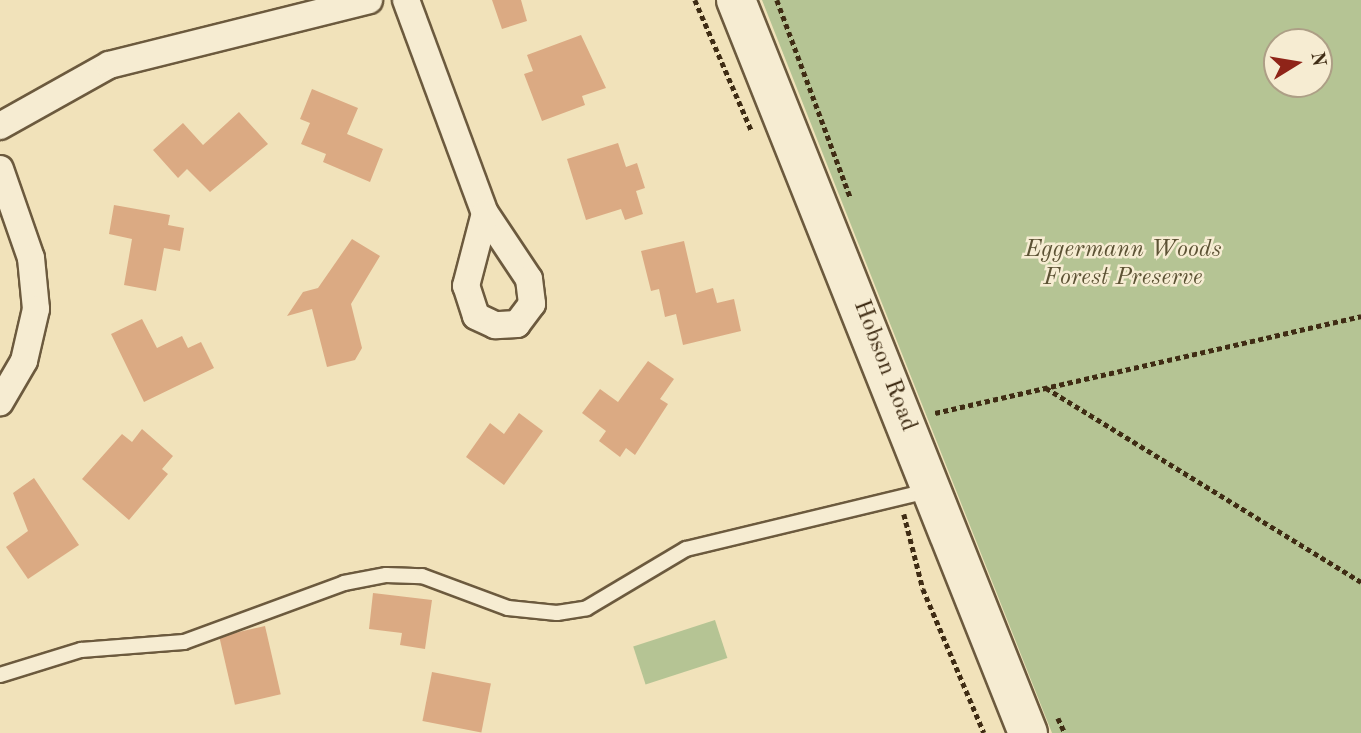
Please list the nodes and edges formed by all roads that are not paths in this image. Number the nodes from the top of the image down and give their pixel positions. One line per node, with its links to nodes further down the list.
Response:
1 (369, 0): 4 (street)
2 (406, 0): 6 (street)
3 (736, 0): 8 (main road, Hobson Road)
4 (0, 126)
5 (0, 169): 7 (street)
6 (485, 213)
7 (0, 402)
8 (916, 494): 9 (lane); 10 (main road, Hobson Road)
9 (0, 675)
10 (1028, 733)

